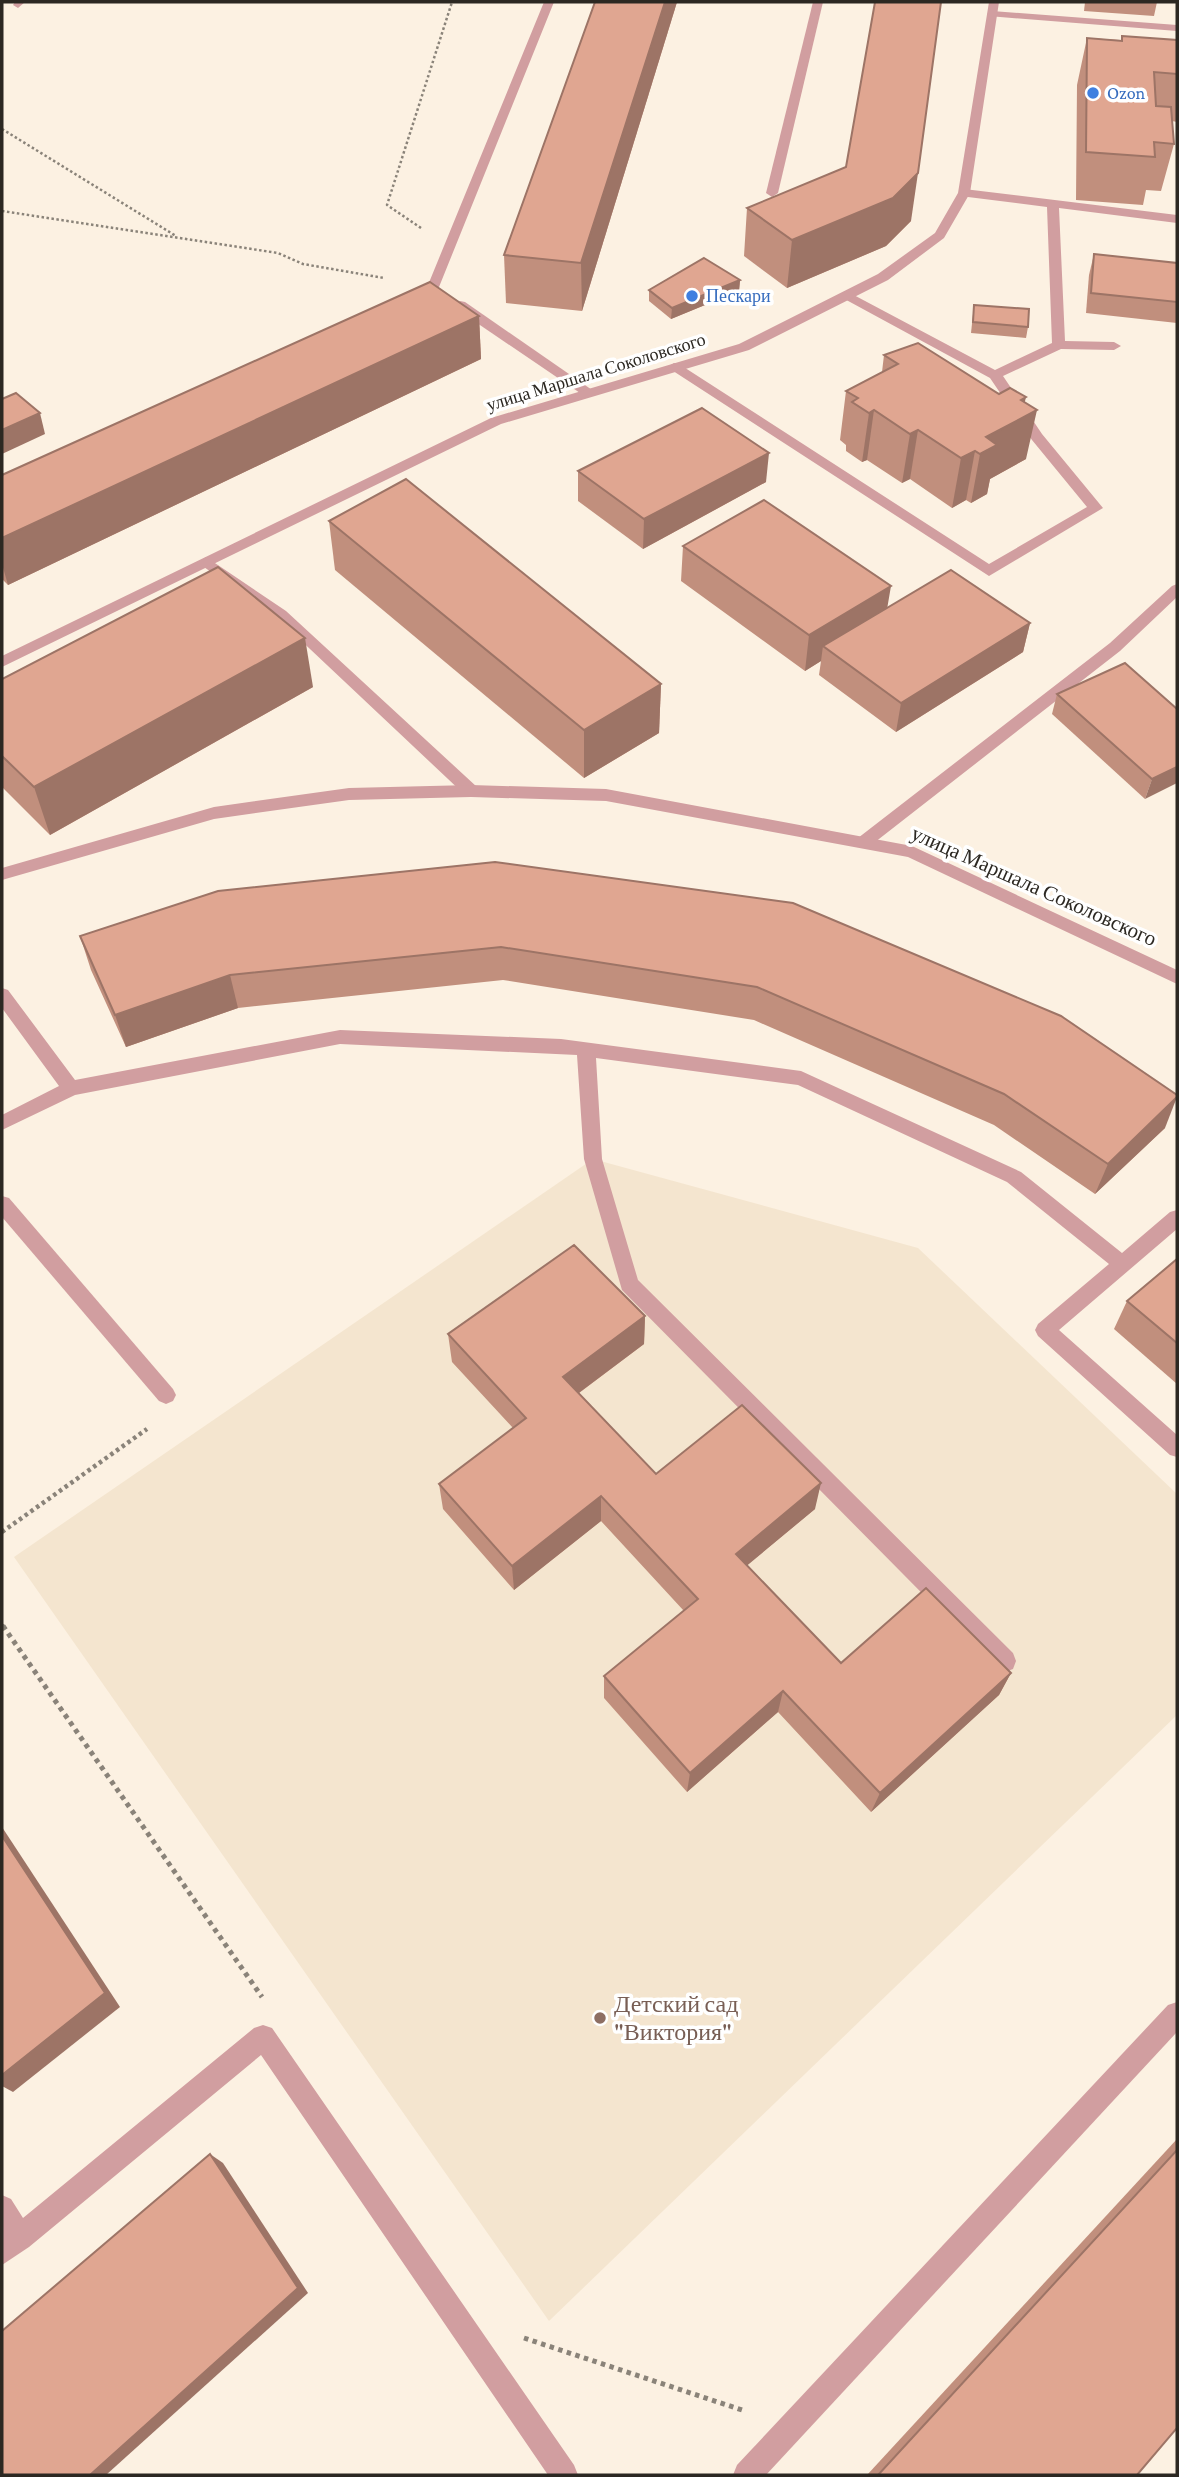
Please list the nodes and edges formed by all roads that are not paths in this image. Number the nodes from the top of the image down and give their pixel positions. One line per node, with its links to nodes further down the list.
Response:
1 (549, 2): 9 (street)
2 (818, 2): 5 (street)
3 (993, 8): 4 (street); 6 (street, улица Маршала Соколовского)
4 (1177, 28)
5 (772, 193)
6 (964, 193): 7 (street); 10 (street, улица Маршала Соколовского)
7 (1053, 204): 8 (street); 12 (street)
8 (1177, 219)
9 (433, 287): 11 (street); 16 (street)
10 (845, 296): 14 (street, улица Маршала Соколовского); 15 (street)
11 (395, 303)
12 (1059, 345): 13 (street); 15 (street)
13 (1114, 346)
14 (674, 368): 15 (street); 16 (street, улица Маршала Соколовского)
15 (995, 375)
16 (588, 392): 17 (street, улица Маршала Соколовского)
17 (206, 562): 21 (street, улица Маршала Соколовского); 22 (street)
18 (1177, 589): 20 (street)
19 (1177, 611): 20 (street)
20 (1145, 619): 23 (street)
21 (2, 662)
22 (471, 791): 23 (street, улица Маршала Соколовского); 24 (street, улица Маршала Соколовского)
23 (864, 842): 25 (street, улица Маршала Соколовского)
24 (2, 874)
25 (1177, 977)
26 (2, 995): 28 (street)
27 (586, 1049): 28 (street); 32 (street); 35 (street)
28 (71, 1088): 29 (street)
29 (2, 1123)
30 (2, 1203): 33 (street)
31 (1177, 1218): 32 (street)
32 (1122, 1264): 34 (street)
33 (166, 1395)
34 (1177, 1448)
35 (1005, 1661)
36 (1177, 2014): 40 (street)
37 (2, 2208): 38 (street)
38 (11, 2245): 39 (street)
39 (565, 2475)
40 (747, 2475)

